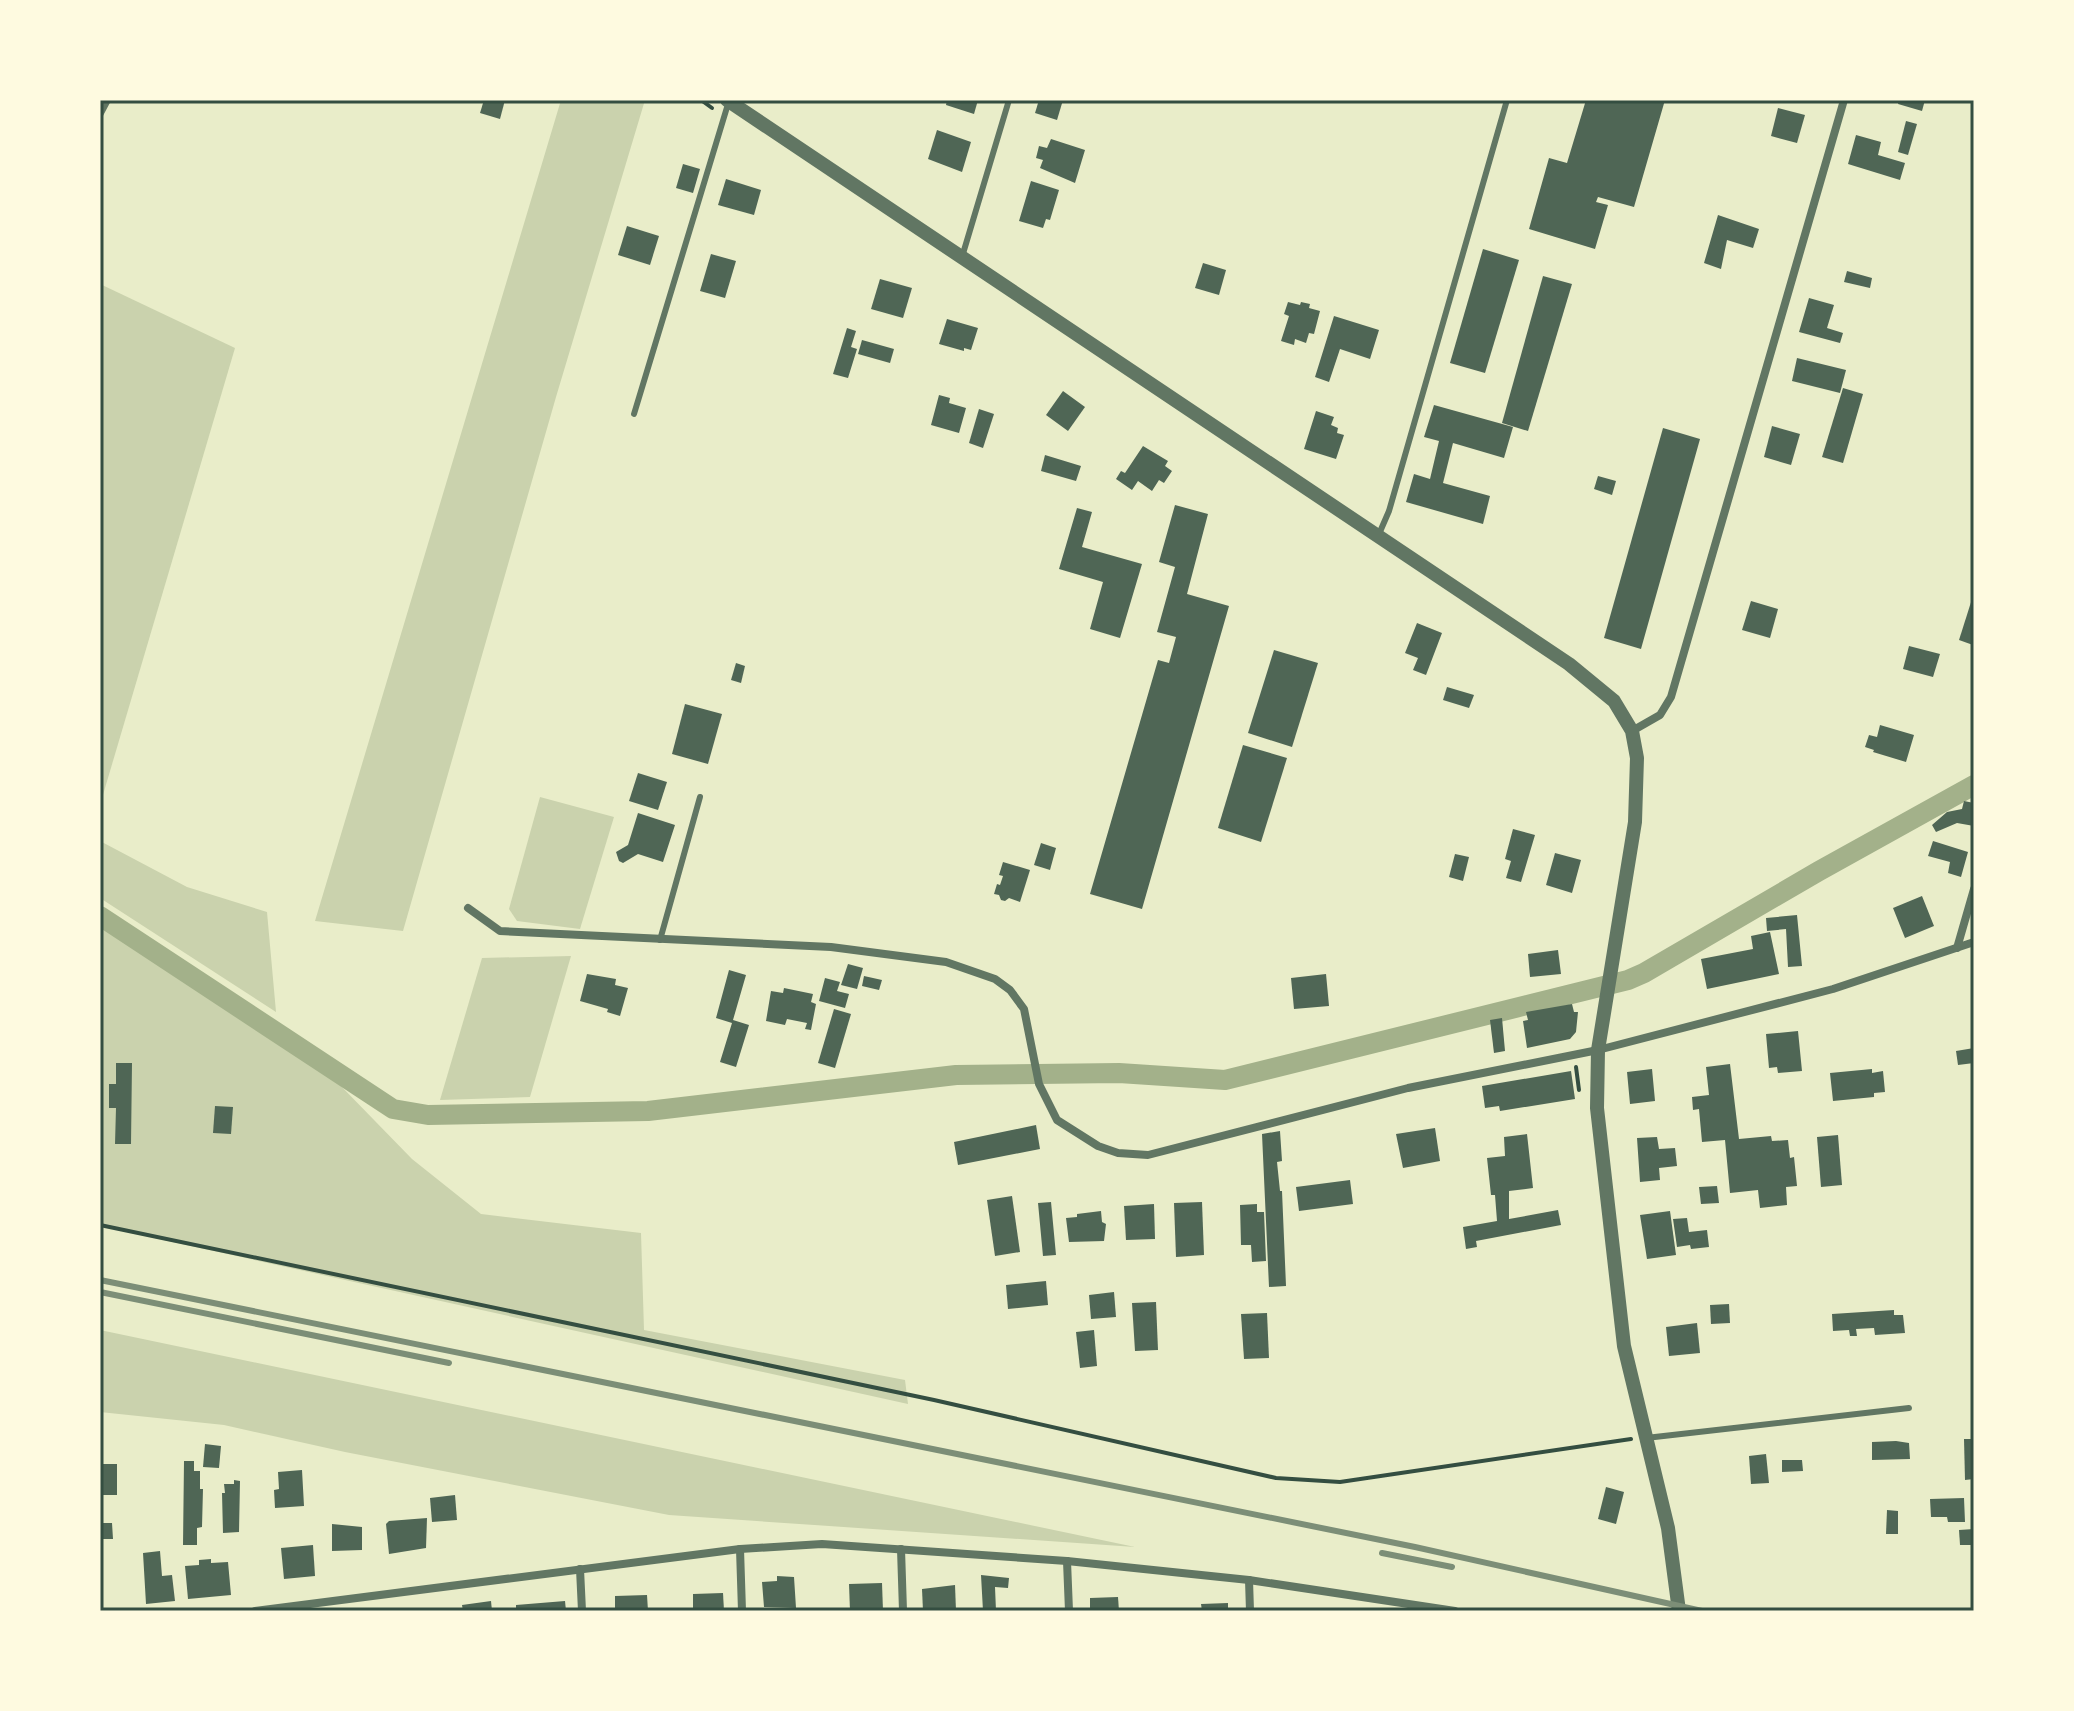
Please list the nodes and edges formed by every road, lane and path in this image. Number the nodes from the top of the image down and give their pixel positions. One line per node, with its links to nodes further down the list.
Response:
1 (108, 100): 7 (lane)
2 (701, 100): 6 (path)
3 (1009, 100): 8 (lane)
4 (1507, 100): 10 (lane)
5 (1844, 100): 11 (street)
6 (727, 104): 8 (street); 9 (lane)
7 (100, 115)
8 (962, 258): 10 (street)
9 (634, 414)
10 (1379, 536): 11 (street)
11 (1632, 731): 18 (street)
12 (700, 797): 15 (lane)
13 (1974, 889): 17 (street)
14 (468, 908): 15 (street)
15 (660, 941): 18 (street)
16 (1974, 942): 17 (street)
17 (1957, 948): 18 (street)
18 (1598, 1050): 21 (street)
19 (100, 1225): 21 (path)
20 (1909, 1408): 21 (lane)
21 (1644, 1438): 34 (street)
22 (740, 1549): 23 (street); 25 (street); 29 (street)
23 (901, 1549): 24 (street); 30 (street)
24 (1067, 1561): 26 (street); 31 (street)
25 (580, 1569): 27 (street); 28 (street)
26 (1249, 1580): 32 (street); 33 (street)
27 (255, 1611)
28 (582, 1611)
29 (742, 1611)
30 (903, 1611)
31 (1069, 1611)
32 (1250, 1611)
33 (1455, 1611)
34 (1679, 1611)

